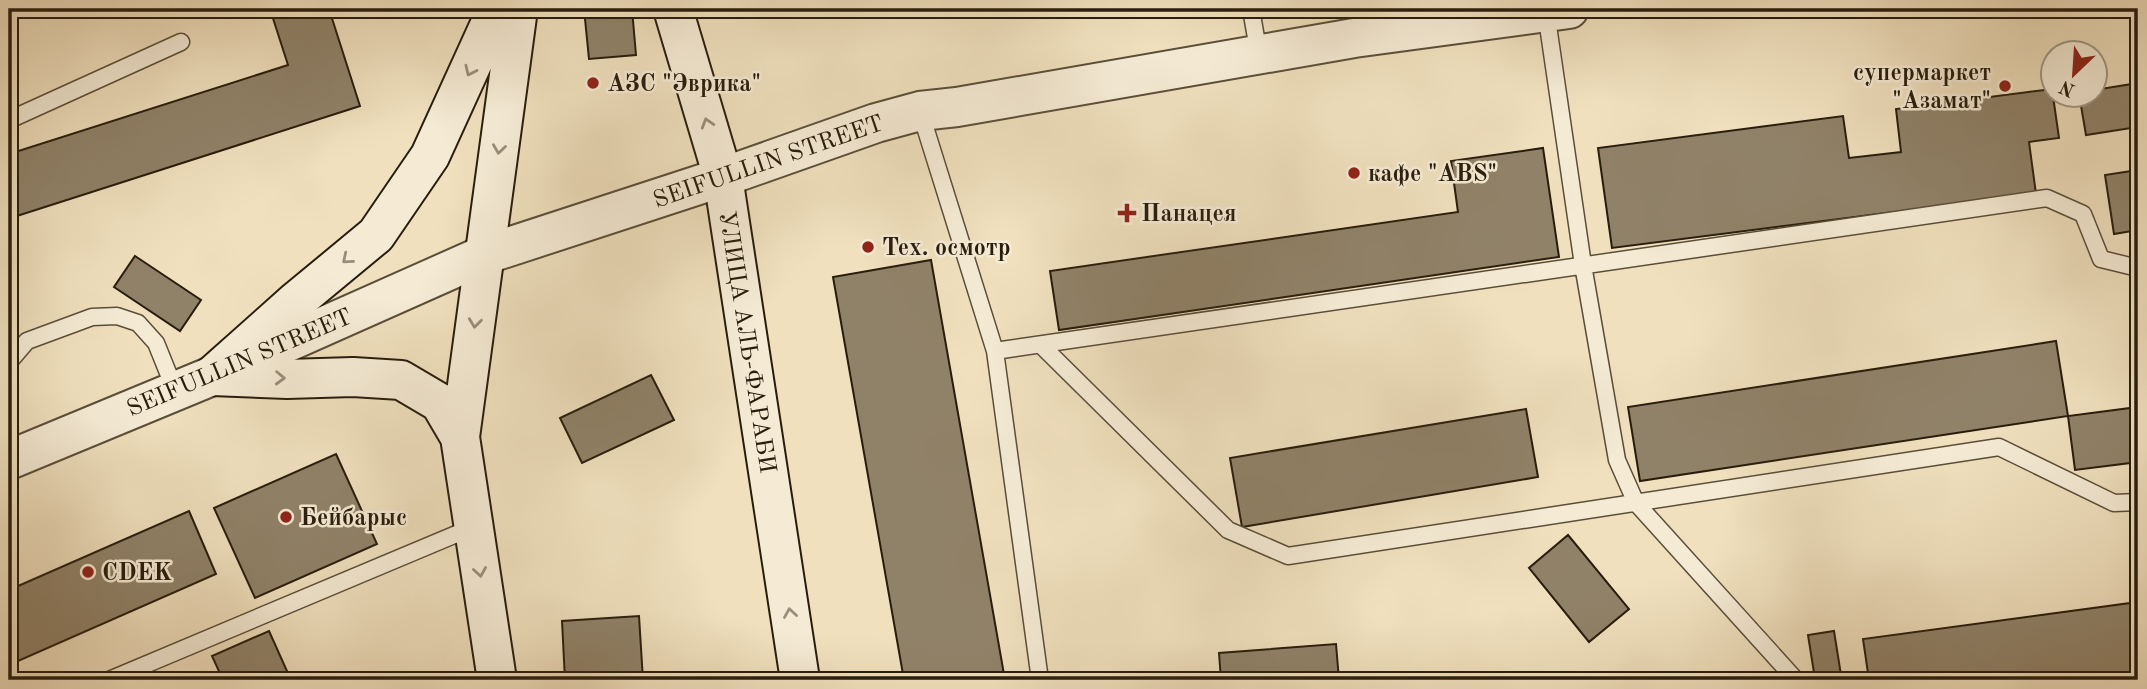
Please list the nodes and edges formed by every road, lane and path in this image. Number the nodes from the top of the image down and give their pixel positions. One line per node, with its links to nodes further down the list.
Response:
1 (497, 9): 17 (main road, one-way to 17)
2 (518, 9): 11 (main road, one-way to 11)
3 (673, 9): 10 (main road, УЛИЦА АЛЬ-ФАРАБИ, one-way to 3)
4 (1251, 9): 7 (lane)
5 (1557, 10): 7 (main road, SEIFULLIN STREET); 12 (lane)
6 (181, 41): 9 (lane)
7 (1259, 55): 8 (main road, SEIFULLIN STREET)
8 (920, 111): 10 (main road, SEIFULLIN STREET); 15 (lane)
9 (9, 120)
10 (723, 177): 11 (main road, SEIFULLIN STREET); 28 (main road, УЛИЦА АЛЬ-ФАРАБИ, one-way to 10)
11 (484, 255): 17 (main road, SEIFULLIN STREET); 19 (main road, one-way to 19)
12 (1583, 265): 13 (lane); 14 (lane); 22 (lane)
13 (2138, 268)
14 (1041, 345): 15 (lane); 22 (lane)
15 (995, 351): 29 (lane)
16 (9, 362): 18 (lane)
17 (212, 376): 18 (main road, SEIFULLIN STREET); 19 (main road, one-way to 19)
18 (175, 390): 20 (main road, SEIFULLIN STREET)
19 (460, 437): 23 (main road)
20 (9, 460)
21 (2138, 502): 22 (lane)
22 (1636, 503): 30 (lane)
23 (472, 527): 24 (lane); 27 (main road, one-way to 27)
24 (148, 664): 25 (lane); 26 (lane)
25 (109, 680)
26 (155, 680)
27 (497, 680)
28 (800, 680)
29 (1040, 680)
30 (1796, 680)

